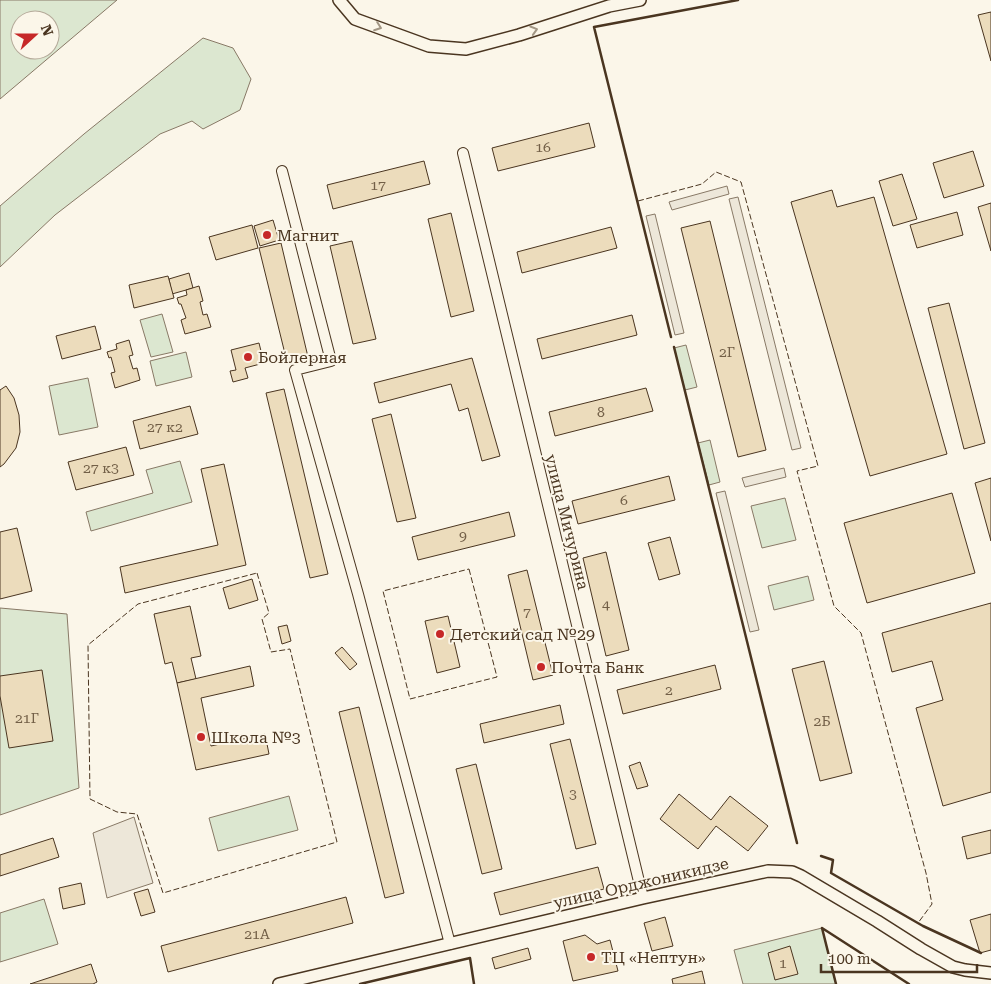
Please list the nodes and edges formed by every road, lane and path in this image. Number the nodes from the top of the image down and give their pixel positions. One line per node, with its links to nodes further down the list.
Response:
1 (339, 0): 2 (street, one-way to 2)
2 (640, 0)
3 (463, 153): 5 (street, улица Мичурина)
4 (282, 171): 6 (street)
5 (643, 898): 6 (street, улица Орджоникидзе); 7 (street, улица Орджоникидзе)
6 (450, 944): 8 (street, улица Орджоникидзе)
7 (991, 973)
8 (279, 984)

